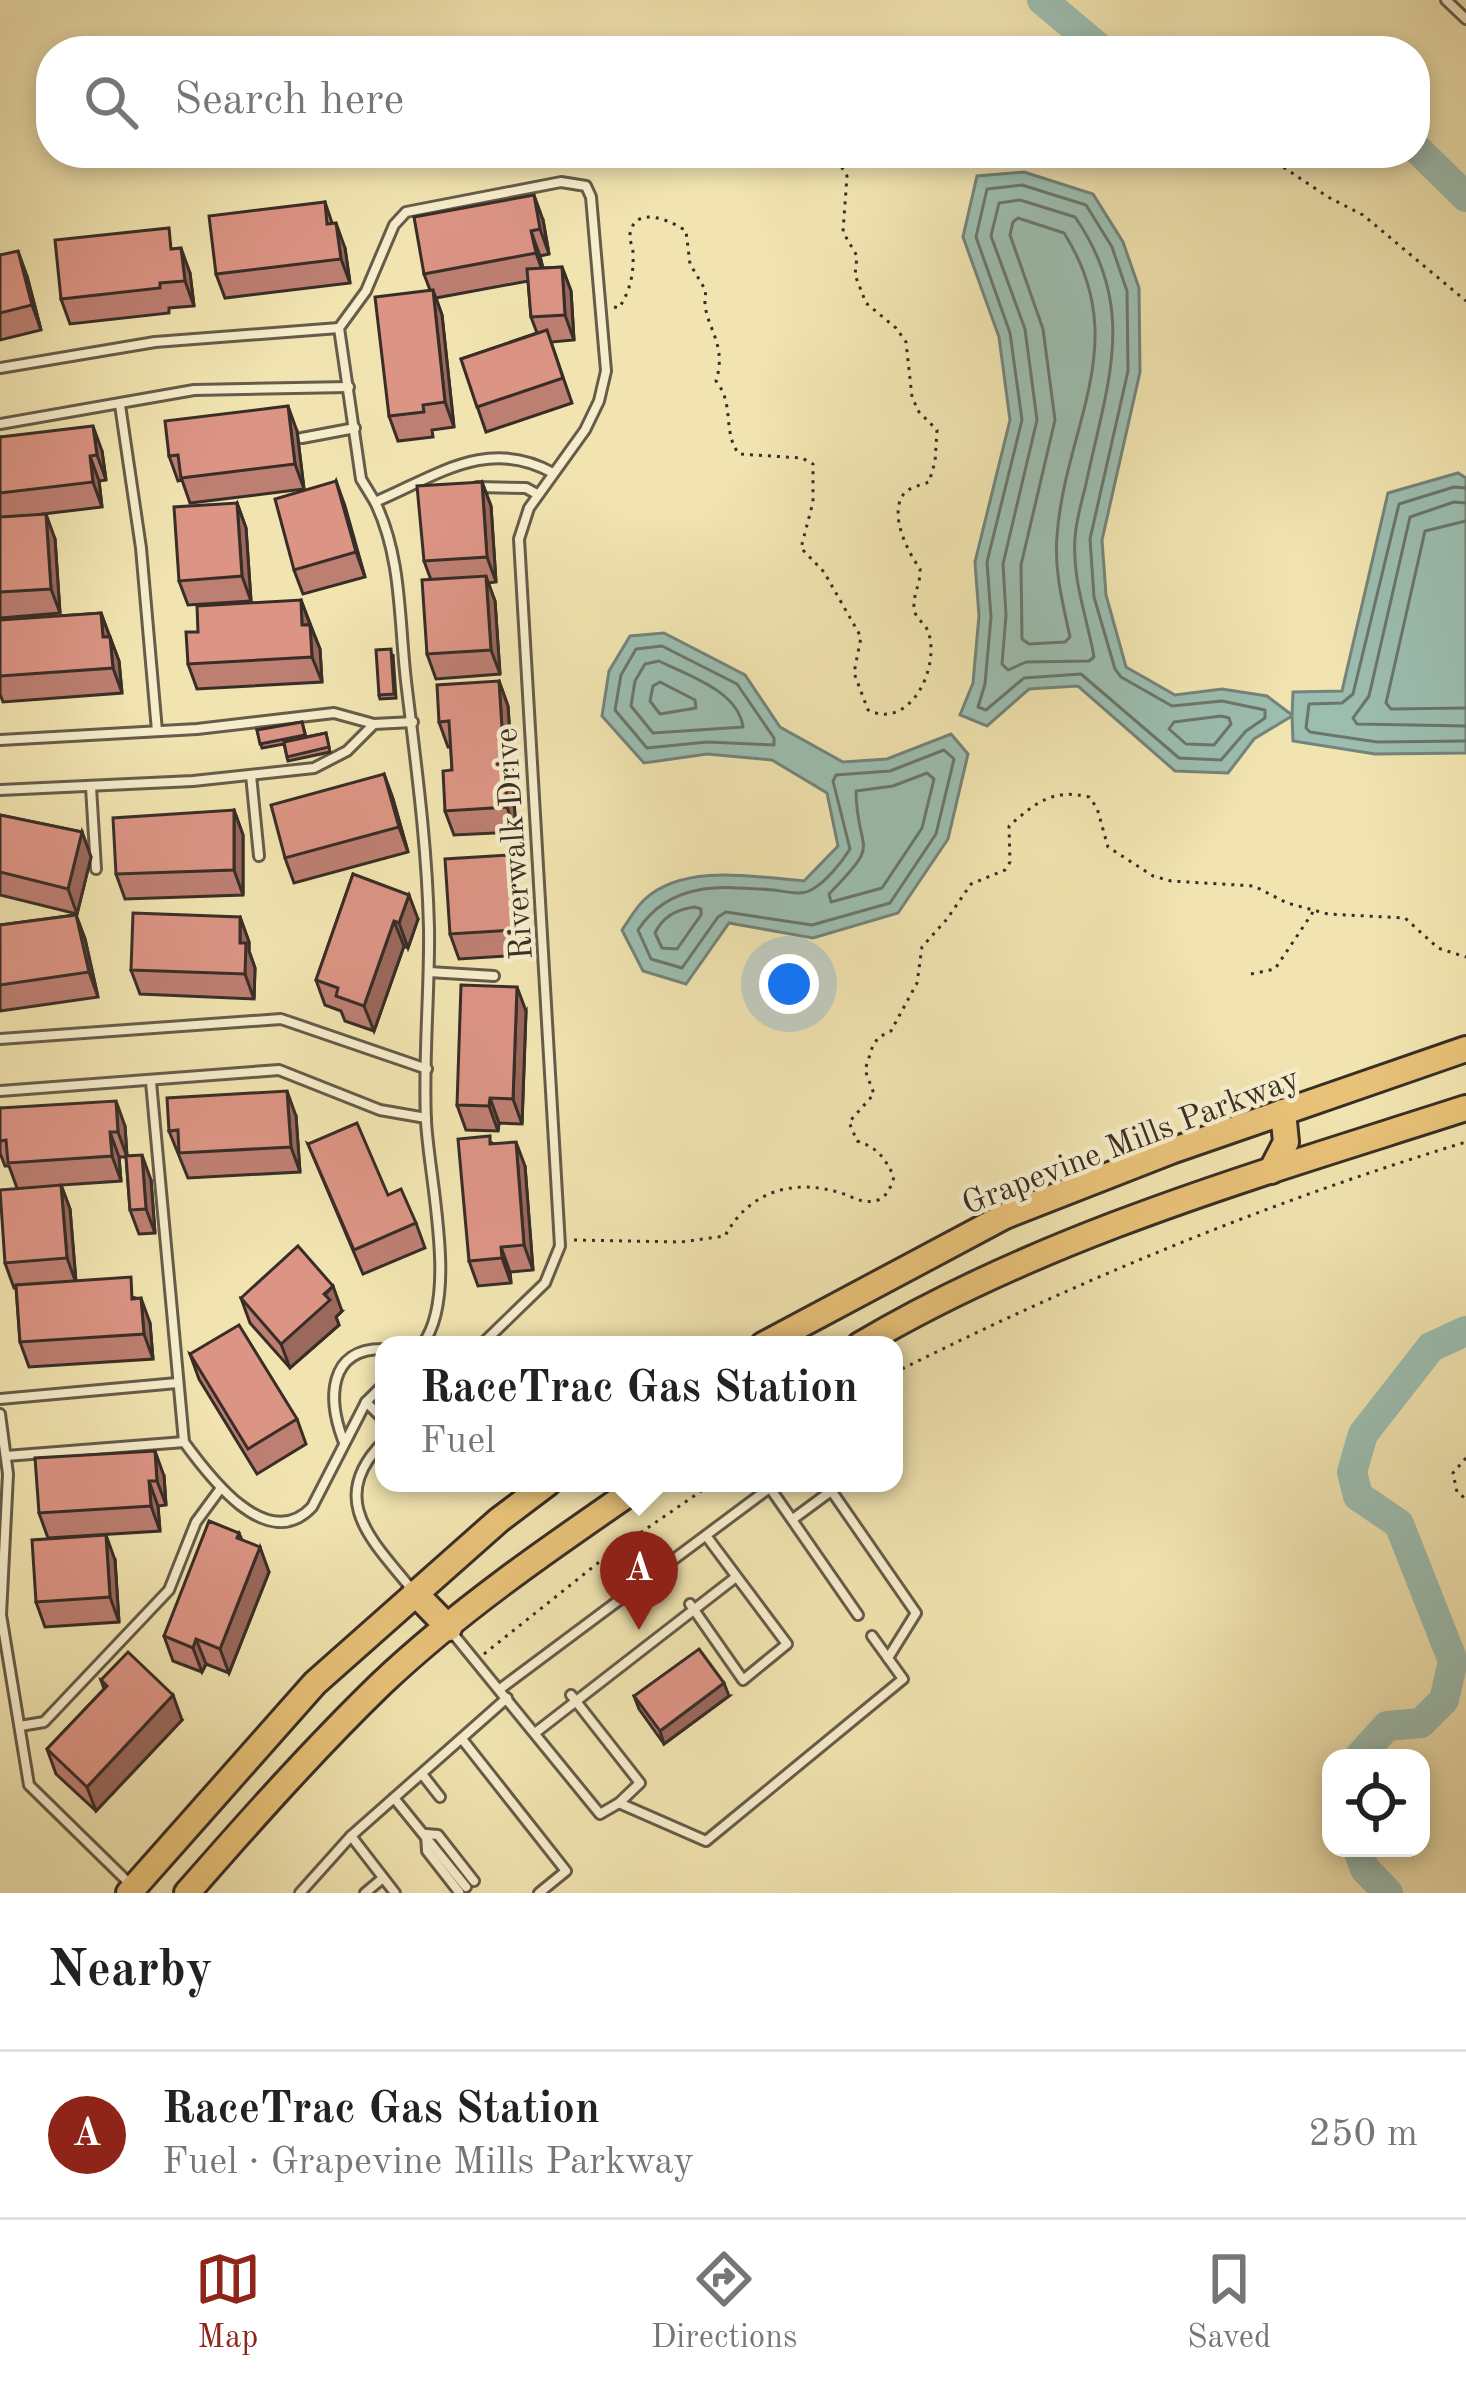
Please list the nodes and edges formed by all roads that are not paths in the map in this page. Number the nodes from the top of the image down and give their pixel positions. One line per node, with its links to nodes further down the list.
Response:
1 (1446, 0): 2 (lane)
2 (1466, 19)
3 (339, 328): 4 (lane); 5 (lane); 10 (lane, Riverwalk Drive)
4 (0, 368)
5 (349, 387): 6 (lane); 8 (lane)
6 (120, 405): 7 (lane); 18 (lane)
7 (0, 424)
8 (356, 428): 9 (lane); 15 (lane)
9 (302, 438)
10 (554, 473): 13 (lane); 14 (lane, Riverwalk Drive)
11 (464, 487): 14 (lane)
12 (424, 489): 13 (lane)
13 (404, 490): 15 (lane)
14 (537, 494): 37 (lane, Riverwalk Drive)
15 (374, 502): 16 (lane)
16 (412, 722): 17 (lane); 25 (lane)
17 (374, 724): 18 (lane); 20 (lane)
18 (157, 731): 19 (lane)
19 (0, 740)
20 (251, 775): 21 (lane); 23 (lane)
21 (92, 787): 22 (lane); 24 (lane)
22 (0, 790)
23 (259, 856)
24 (96, 869)
25 (429, 972): 26 (lane); 29 (lane)
26 (494, 976)
27 (0, 1040): 29 (lane)
28 (1466, 1049): 33 (main road, Grapevine Mills Parkway)
29 (427, 1069): 34 (lane)
30 (151, 1082): 31 (lane); 34 (lane); 41 (lane)
31 (0, 1091)
32 (1466, 1108): 35 (main road)
33 (1283, 1112): 35 (main road); 38 (main road, Grapevine Mills Parkway)
34 (426, 1118): 36 (lane)
35 (1271, 1171): 39 (main road)
36 (426, 1336)
37 (491, 1336)
38 (780, 1336)
39 (877, 1336)
40 (375, 1351): 47 (lane)
41 (178, 1383): 43 (lane); 48 (lane)
42 (375, 1393): 44 (lane)
43 (0, 1399)
44 (366, 1402): 45 (lane); 47 (lane)
45 (375, 1411)
46 (0, 1414): 50 (lane)
47 (344, 1441): 51 (lane)
48 (184, 1442): 50 (lane); 51 (lane)
49 (375, 1453): 64 (lane)
50 (5, 1456): 86 (lane)
51 (221, 1488): 86 (lane)
52 (537, 1492): 64 (main road)
53 (632, 1492): 73 (main road)
54 (764, 1492): 59 (lane)
55 (777, 1492): 58 (lane)
56 (823, 1492): 58 (lane)
57 (831, 1492): 81 (lane)
58 (793, 1519): 70 (lane)
59 (707, 1537): 60 (lane); 61 (lane)
60 (663, 1567): 62 (lane); 63 (lane)
61 (736, 1577): 69 (lane); 69 (lane)
62 (646, 1579): 65 (lane); 66 (lane)
63 (671, 1579)
64 (416, 1593): 73 (main road); 97 (main road)
65 (628, 1593): 67 (lane); 68 (lane)
66 (656, 1593)
67 (638, 1604)
68 (611, 1606): 71 (lane); 72 (lane)
69 (693, 1608): 85 (lane)
70 (858, 1615)
71 (621, 1618)
72 (593, 1619): 74 (lane); 75 (lane)
73 (449, 1628): 83 (lane); 98 (main road)
74 (603, 1631)
75 (576, 1632): 77 (lane); 78 (lane)
76 (872, 1636): 81 (lane)
77 (558, 1645): 79 (lane); 80 (lane)
78 (586, 1645)
79 (541, 1658): 82 (lane); 83 (lane)
80 (567, 1658)
81 (888, 1658): 92 (lane)
82 (551, 1670)
83 (500, 1689): 84 (lane)
84 (507, 1698): 87 (lane); 88 (lane)
85 (574, 1698): 87 (lane); 92 (lane)
86 (20, 1726): 97 (lane)
87 (535, 1733): 92 (lane)
88 (462, 1739): 89 (lane); 102 (lane)
89 (422, 1774): 90 (lane); 91 (lane)
90 (440, 1797)
91 (394, 1798): 93 (lane); 94 (lane)
92 (619, 1803)
93 (426, 1834): 96 (lane); 96 (lane)
94 (351, 1836): 95 (lane); 99 (lane)
95 (383, 1878): 100 (lane); 101 (lane)
96 (466, 1887)
97 (131, 1890)
98 (188, 1893)
99 (300, 1893)
100 (365, 1893)
101 (395, 1893)
102 (539, 1893)

